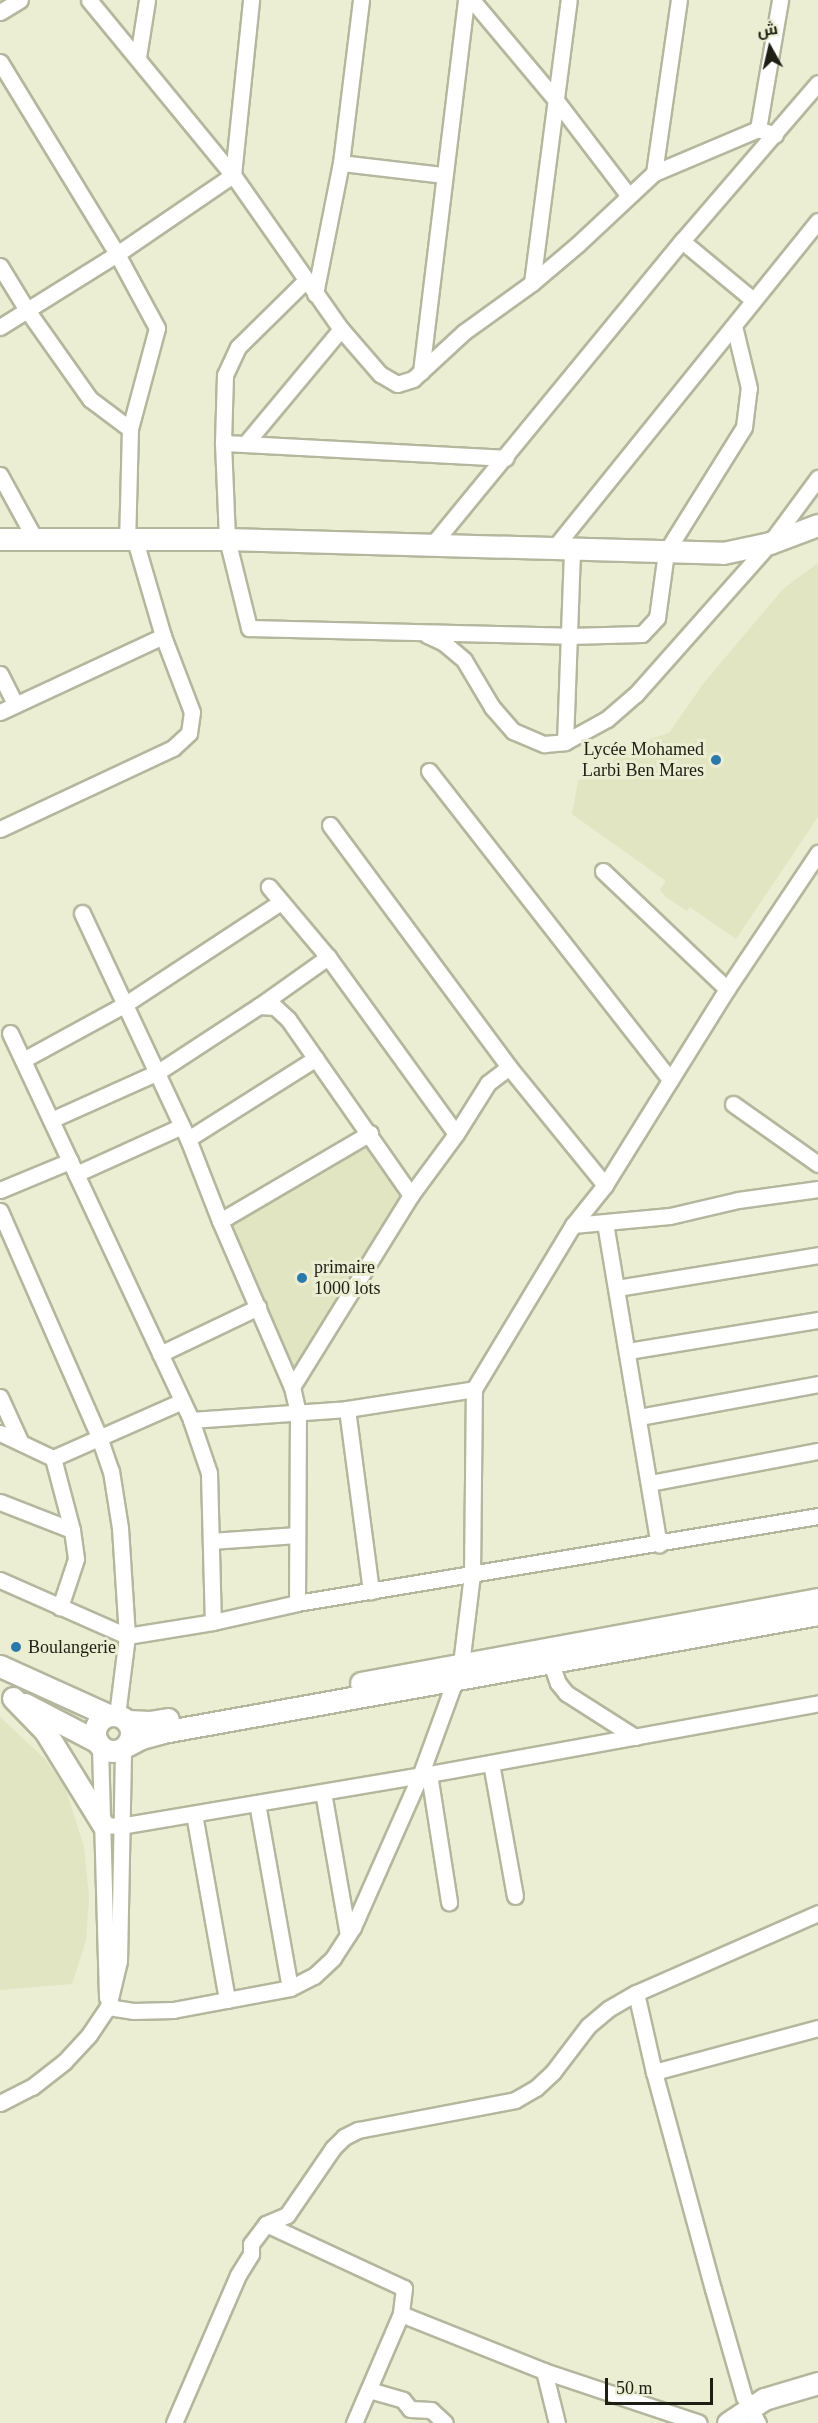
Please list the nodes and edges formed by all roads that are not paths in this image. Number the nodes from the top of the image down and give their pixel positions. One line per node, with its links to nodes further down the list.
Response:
1 (20, 0): 11 (street)
2 (89, 0): 12 (street)
3 (147, 0): 12 (street)
4 (251, 0): 20 (street)
5 (361, 0): 18 (street)
6 (466, 0): 21 (street)
7 (472, 0): 15 (street)
8 (569, 0): 15 (street)
9 (679, 0): 19 (street)
10 (780, 0): 16 (street)
11 (0, 12)
12 (138, 57): 20 (street)
13 (0, 62): 25 (street)
14 (818, 83): 17 (street)
15 (555, 99): 22 (street); 28 (street)
16 (758, 129): 17 (street); 19 (street)
17 (775, 135): 24 (street)
18 (341, 163): 21 (street); 29 (street)
19 (654, 173): 22 (street)
20 (233, 175): 25 (street); 27 (street)
21 (443, 175): 35 (street)
22 (629, 196): 28 (street)
23 (818, 221): 30 (street)
24 (682, 241): 30 (street); 39 (street)
25 (117, 254): 31 (street); 36 (street)
26 (0, 266): 31 (street)
27 (305, 281): 29 (street); 37 (street)
28 (532, 283): 35 (street)
29 (315, 294): 34 (street)
30 (753, 300): 32 (street)
31 (27, 310): 33 (street); 36 (street)
32 (734, 326): 49 (street); 50 (street)
33 (0, 327)
34 (341, 329): 35 (street); 38 (street)
35 (421, 372)
36 (130, 429): 46 (street)
37 (223, 443): 38 (street); 45 (street)
38 (246, 443): 39 (street)
39 (506, 458): 48 (street)
40 (0, 475): 44 (street)
41 (818, 478): 47 (street)
42 (818, 525): 47 (street)
43 (0, 538): 44 (street)
44 (35, 539): 46 (street)
45 (226, 539): 46 (street); 48 (street); 51 (street)
46 (131, 540): 52 (street)
47 (770, 543): 50 (street); 57 (street)
48 (432, 544): 49 (street)
49 (563, 549): 50 (street); 53 (street)
50 (666, 552): 53 (street)
51 (422, 633): 53 (street); 57 (street)
52 (163, 636): 55 (street); 60 (street)
53 (569, 636): 57 (street)
54 (0, 674): 55 (street)
55 (15, 704): 56 (street)
56 (0, 712)
57 (565, 742)
58 (429, 771): 75 (street)
59 (330, 825): 73 (street)
60 (0, 829)
61 (818, 853): 67 (street)
62 (603, 871): 67 (street)
63 (269, 887): 64 (street)
64 (281, 902): 66 (street); 68 (street)
65 (81, 913): 68 (street)
66 (328, 957): 69 (street); 80 (street)
67 (727, 988): 75 (street)
68 (124, 1005): 72 (street); 74 (street)
69 (259, 1006): 71 (street); 74 (street)
70 (10, 1033): 72 (street)
71 (316, 1058): 78 (street); 79 (street)
72 (23, 1060): 77 (street)
73 (509, 1067): 80 (street); 83 (street)
74 (158, 1072): 77 (street); 78 (street)
75 (670, 1080): 83 (street)
76 (733, 1104): 81 (street)
77 (51, 1120): 82 (street)
78 (185, 1132): 82 (street); 88 (street)
79 (370, 1133): 86 (street); 88 (street)
80 (456, 1134): 86 (street)
81 (818, 1164)
82 (73, 1168): 85 (street); 96 (street)
83 (605, 1185): 90 (street)
84 (818, 1189): 89 (street)
85 (0, 1190)
86 (411, 1195): 98 (street)
87 (0, 1211): 107 (street)
88 (220, 1221): 93 (street)
89 (605, 1223): 90 (street); 92 (street)
90 (573, 1225): 99 (street)
91 (818, 1255): 92 (street)
92 (617, 1288): 95 (street)
93 (258, 1307): 96 (street); 98 (street)
94 (818, 1320): 95 (street)
95 (627, 1351): 104 (street)
96 (160, 1354): 101 (street)
97 (818, 1384): 104 (street)
98 (292, 1387): 103 (street)
99 (474, 1389): 102 (street); 118 (street)
100 (0, 1397): 108 (street)
101 (182, 1401): 105 (street); 107 (street)
102 (347, 1409): 103 (street); 120 (street)
103 (298, 1412): 105 (street); 115 (street)
104 (639, 1417): 111 (street)
105 (191, 1420): 116 (street)
106 (0, 1433): 108 (street)
107 (99, 1437): 110 (street); 126 (street)
108 (20, 1441): 110 (street)
109 (818, 1451): 111 (street)
110 (52, 1458): 114 (street)
111 (650, 1483): 117 (street)
112 (0, 1502): 114 (street)
113 (818, 1516): 117 (street)
114 (72, 1530): 123 (street)
115 (297, 1535): 116 (street); 122 (street)
116 (211, 1541): 125 (street)
117 (659, 1544): 118 (street)
118 (472, 1575): 120 (street); 129 (street)
119 (0, 1580): 123 (street)
120 (371, 1592): 122 (street)
121 (818, 1599): 129 (street)
122 (297, 1603): 125 (street)
123 (60, 1607): 126 (street)
124 (818, 1614): 127 (street)
125 (213, 1622): 126 (street)
126 (127, 1636): 132 (street)
127 (551, 1663): 129 (street); 133 (street)
128 (0, 1666): 132 (street)
129 (458, 1673): 132 (street); 135 (street); 137 (street)
130 (6, 1695): 134 (street); 141 (street)
131 (818, 1703): 133 (street)
132 (117, 1717): 134 (street); 135 (street)
133 (635, 1737): 136 (street)
134 (98, 1744): 135 (street); 141 (street)
135 (125, 1747): 141 (street)
136 (491, 1763): 137 (street); 142 (street)
137 (425, 1775): 138 (street); 143 (street); 145 (street)
138 (323, 1792): 139 (street); 145 (street)
139 (257, 1803): 140 (street); 146 (street)
140 (194, 1814): 141 (street); 148 (street)
141 (111, 1826): 149 (street)
142 (515, 1896)
143 (449, 1902)
144 (818, 1913): 147 (street)
145 (348, 1935): 146 (street)
146 (290, 1989): 148 (street)
147 (636, 1993): 151 (street); 153 (street)
148 (227, 2000): 149 (street)
149 (108, 2007): 152 (street)
150 (818, 2028): 151 (street)
151 (654, 2072): 158 (street)
152 (0, 2103)
153 (266, 2224): 154 (street); 159 (street)
154 (401, 2314): 155 (street); 157 (street)
155 (544, 2371): 162 (street); 163 (street)
156 (818, 2383): 158 (street)
157 (369, 2390): 160 (street); 161 (street)
158 (754, 2416): 164 (street)
159 (174, 2423)
160 (354, 2423)
161 (445, 2423)
162 (557, 2423)
163 (699, 2423)
164 (728, 2423)

